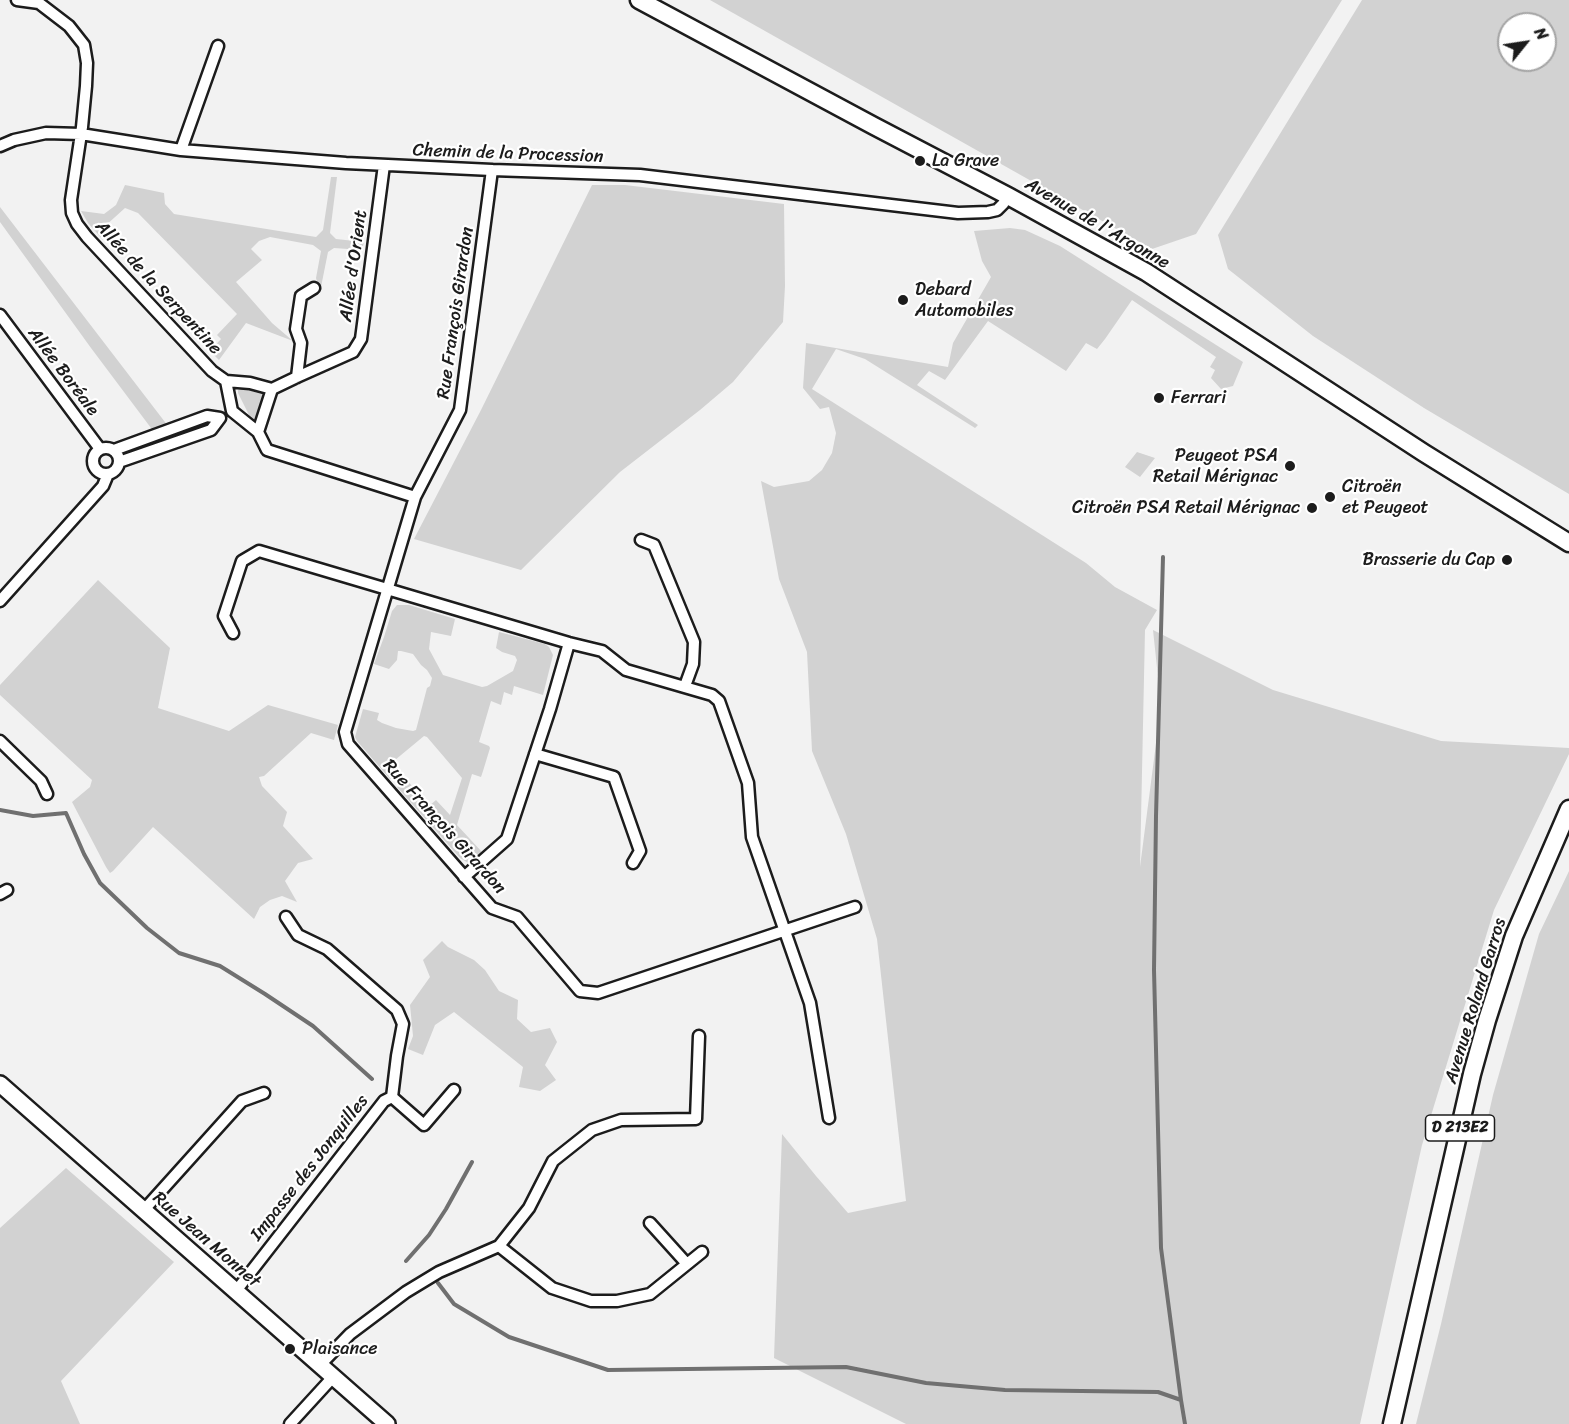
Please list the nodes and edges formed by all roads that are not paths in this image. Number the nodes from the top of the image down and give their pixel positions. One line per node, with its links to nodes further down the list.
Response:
1 (17, 0): 3 (street, Allée de la Serpentine)
2 (639, 0): 10 (main road, Avenue de l'Argonne)
3 (39, 1): 5 (street, Allée de la Serpentine)
4 (218, 46): 7 (street)
5 (81, 134): 6 (street, Chemin de la Procession); 7 (street, Chemin de la Procession); 14 (street, Allée de la Serpentine)
6 (0, 146)
7 (181, 150): 8 (street, Chemin de la Procession)
8 (384, 165): 9 (street, Chemin de la Procession); 13 (street, Allée d'Orient)
9 (492, 170): 10 (street, Chemin de la Procession); 24 (street, Rue François Girardon)
10 (1008, 196): 23 (main road, Avenue de l'Argonne)
11 (314, 288): 13 (street)
12 (0, 315): 19 (street, Allée Boréale)
13 (297, 377): 15 (street, Allée d'Orient)
14 (226, 381): 15 (street); 16 (street)
15 (272, 389): 18 (street)
16 (232, 411): 17 (street); 18 (street)
17 (220, 418): 20 (street); 21 (street)
18 (258, 432): 24 (street)
19 (100, 449): 20 (street); 22 (street)
20 (114, 450): 21 (street)
21 (119, 462): 22 (street)
22 (108, 474): 31 (street)
23 (1488, 493): 25 (main road, Avenue de l'Argonne); 29 (main road, Avenue de l'Argonne)
24 (415, 497): 30 (street, Rue François Girardon)
25 (1515, 510): 26 (main road); 28 (main road, Avenue de l'Argonne)
26 (1569, 535)
27 (641, 540): 34 (street)
28 (1569, 543)
29 (1569, 553)
30 (388, 590): 32 (street); 33 (street); 42 (street, Rue François Girardon)
31 (0, 601)
32 (233, 633)
33 (569, 643): 34 (street); 36 (street)
34 (685, 686): 45 (street)
35 (0, 741): 37 (street)
36 (536, 754): 41 (street); 42 (street)
37 (47, 794)
38 (1569, 809): 40 (main road, Avenue Roland Garros / D 213E2)
39 (1569, 819): 40 (main road, Avenue Roland Garros / D 213E2)
40 (1555, 840): 62 (main road, Avenue Roland Garros / D 213E2)
41 (633, 863)
42 (464, 877): 45 (street, Rue François Girardon)
43 (855, 907): 45 (street, Rue François Girardon)
44 (286, 917): 50 (street, Impasse des Jonquilles)
45 (784, 930): 51 (street)
46 (699, 1036): 54 (street)
47 (0, 1084): 52 (street, Rue Jean Monnet)
48 (454, 1090): 50 (street, Impasse des Jonquilles)
49 (264, 1093): 52 (street)
50 (392, 1097): 57 (street, Impasse des Jonquilles)
51 (830, 1118)
52 (143, 1210): 57 (street, Rue Jean Monnet)
53 (650, 1223): 56 (street)
54 (499, 1246): 56 (street); 58 (street)
55 (702, 1252): 56 (street)
56 (687, 1264)
57 (236, 1291): 58 (street, Rue Jean Monnet)
58 (320, 1366): 59 (street, Rue Jean Monnet)
59 (333, 1377): 60 (street); 61 (street, Rue Jean Monnet)
60 (290, 1424)
61 (387, 1424)
62 (1392, 1424)

